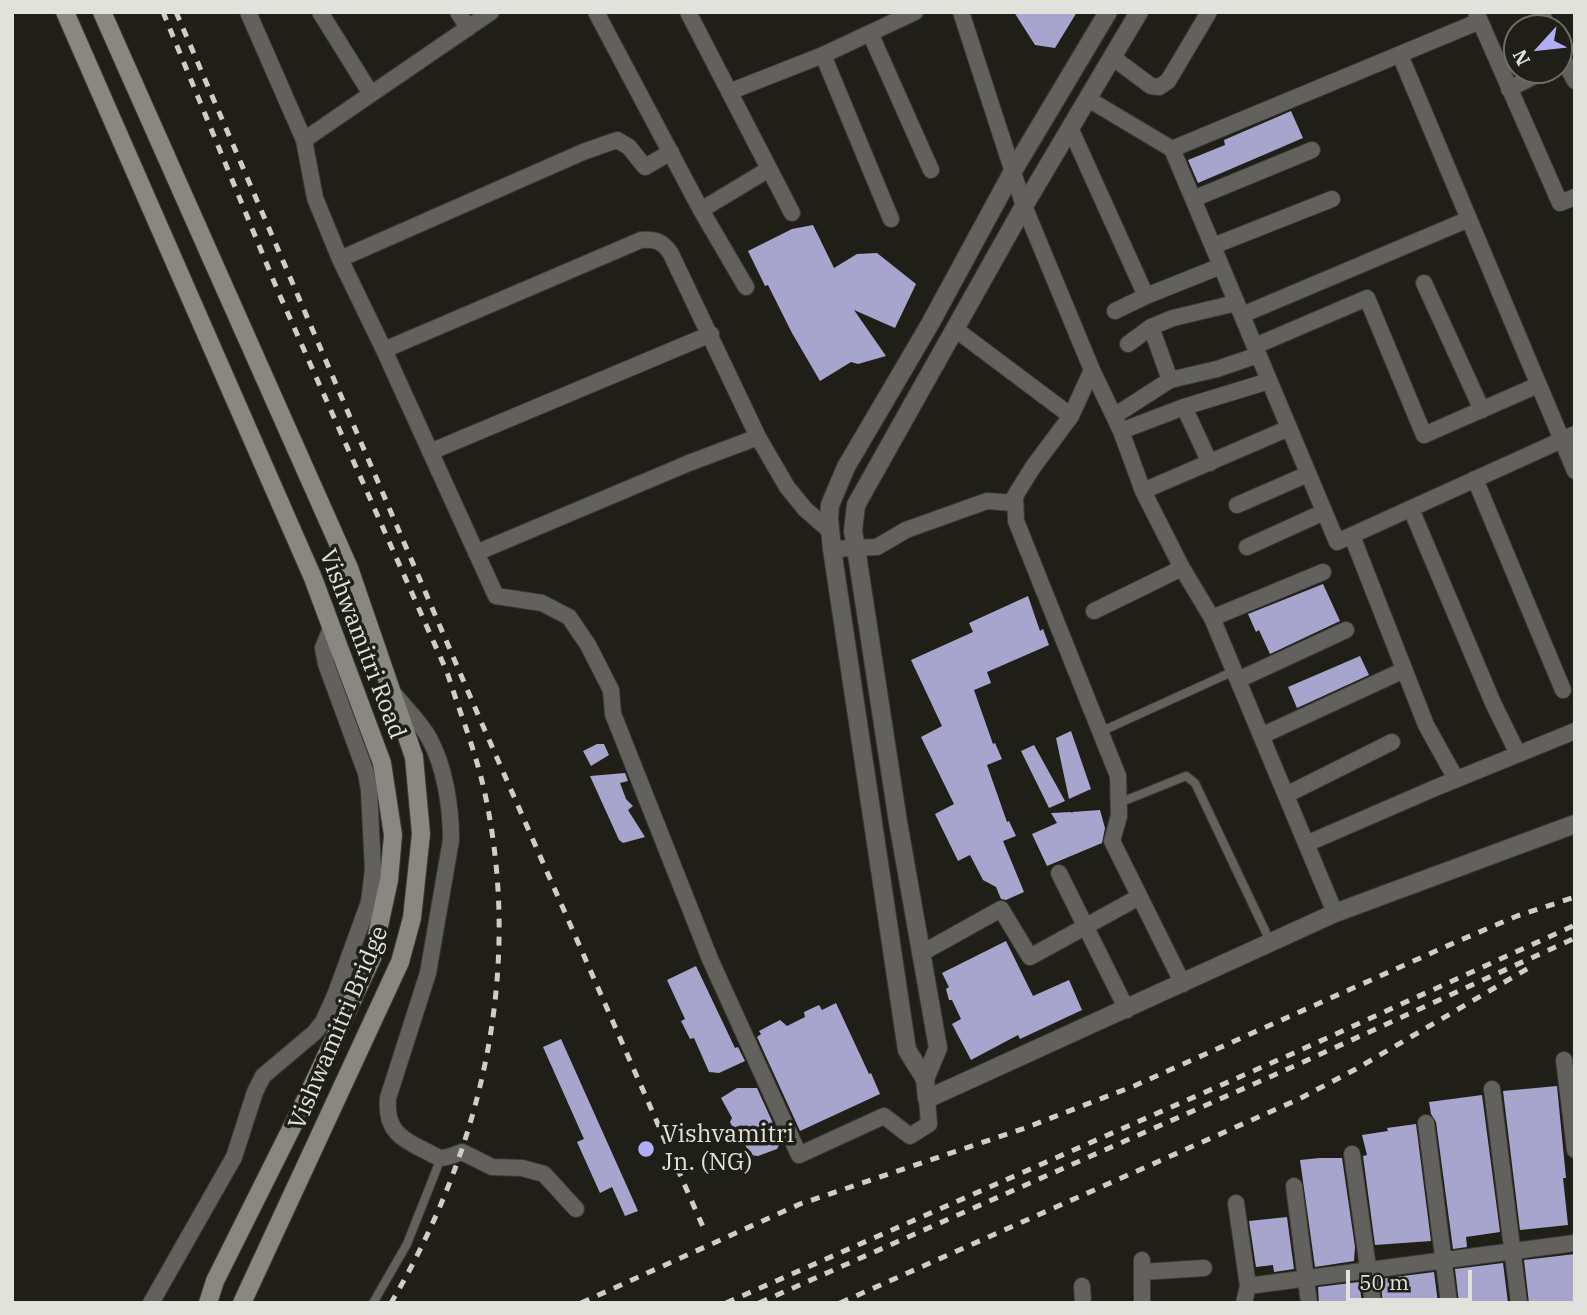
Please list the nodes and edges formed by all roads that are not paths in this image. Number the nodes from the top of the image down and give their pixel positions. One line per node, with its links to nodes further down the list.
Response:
1 (65, 12): 85 (main road, Vishwamitri Road)
2 (102, 12): 89 (main road, Vishwamitri Road)
3 (248, 12): 26 (street)
4 (320, 12): 23 (street)
5 (458, 12): 15 (street)
6 (491, 12): 15 (street)
7 (596, 12): 29 (street)
8 (688, 12): 22 (street)
9 (915, 12): 16 (street)
10 (961, 12): 32 (street)
11 (1108, 12): 32 (street)
12 (1139, 12): 19 (street)
13 (1209, 12): 19 (street)
14 (1478, 17): 18 (street); 21 (street)
15 (468, 28): 23 (street)
16 (870, 33): 17 (street); 31 (street)
17 (823, 55): 22 (street); 39 (street)
18 (1400, 55): 27 (street); 40 (street)
19 (1112, 57): 24 (street)
20 (1519, 84): 21 (street)
21 (1509, 89): 33 (street)
22 (729, 92): 30 (street)
23 (371, 94): 26 (street)
24 (1088, 99): 25 (street); 27 (street)
25 (1071, 130): 36 (street); 46 (street)
26 (304, 140): 42 (street)
27 (1172, 149): 34 (street)
28 (1312, 150): 34 (street)
29 (671, 152): 37 (street); 42 (street)
30 (769, 169): 37 (street); 38 (street)
31 (931, 170)
32 (1013, 171): 36 (street); 77 (street)
33 (1575, 197)
34 (1193, 199): 41 (street)
35 (1332, 199): 41 (street)
36 (1024, 206): 50 (street); 55 (street)
37 (701, 210): 45 (street)
38 (792, 213)
39 (891, 219)
40 (1468, 219): 47 (street); 58 (street)
41 (1213, 246): 43 (street)
42 (340, 259): 53 (street)
43 (1221, 266): 46 (street); 47 (street)
44 (1424, 283): 60 (street)
45 (746, 287)
46 (1146, 296): 48 (street)
47 (1239, 309): 49 (street); 54 (street)
48 (1115, 311)
49 (1151, 327): 52 (street); 56 (street)
50 (955, 329): 61 (street); 79 (street)
51 (710, 334): 53 (street); 64 (street); 66 (street)
52 (1128, 344)
53 (384, 350): 66 (street)
54 (1256, 350): 56 (street); 57 (street); 60 (street)
55 (1092, 370): 61 (street); 62 (street)
56 (1170, 380): 62 (street)
57 (1269, 381): 59 (street); 63 (street)
58 (1538, 385): 60 (street); 65 (street)
59 (1184, 407): 62 (street); 67 (street)
60 (1482, 410)
61 (1070, 416): 72 (street)
62 (1117, 423): 71 (street)
63 (1289, 428): 67 (street); 69 (street)
64 (758, 437): 77 (street); 80 (street)
65 (1568, 437): 68 (street); 70 (street)
66 (430, 452): 80 (street)
67 (1210, 463): 71 (street)
68 (1575, 471)
69 (1308, 474): 73 (street); 75 (street)
70 (1475, 479): 74 (street); 90 (street)
71 (1143, 491): 81 (street)
72 (1015, 503): 79 (street); 91 (street)
73 (1237, 505)
74 (1410, 509): 76 (street); 95 (street)
75 (1324, 512): 76 (street); 78 (street)
76 (1352, 536): 87 (street)
77 (831, 540): 79 (street); 111 (street)
78 (1247, 547)
79 (856, 548): 107 (street)
80 (477, 553): 113 (street)
81 (1182, 568): 83 (street); 84 (street)
82 (1324, 572): 84 (street)
83 (1094, 611)
84 (1212, 618): 88 (street)
85 (331, 628): 129 (street); 130 (main road, Vishwamitri Road)
86 (1346, 630): 88 (street)
87 (1404, 670): 93 (street); 97 (street)
88 (1236, 676): 91 (lane); 93 (street)
89 (390, 688): 96 (main road, Vishwamitri Road); 117 (street)
90 (1563, 690)
91 (1100, 732): 99 (street)
92 (1575, 732): 95 (street)
93 (1261, 736): 98 (street)
94 (1392, 742): 98 (street)
95 (1518, 754): 97 (street)
96 (414, 757): 131 (main road, Vishwamitri Bridge)
97 (1456, 779): 101 (street)
98 (1286, 795): 101 (street)
99 (1119, 803): 103 (street); 106 (lane)
100 (1575, 824): 104 (street)
101 (1306, 844): 104 (street)
102 (1059, 873): 105 (street)
103 (1139, 897): 105 (street); 108 (street)
104 (1335, 913): 106 (street)
105 (1085, 927): 107 (street); 109 (street)
106 (1271, 943): 108 (street)
107 (920, 954): 111 (street)
108 (1183, 984): 109 (street)
109 (1127, 1010): 113 (street)
110 (1564, 1060): 115 (street)
111 (925, 1079): 113 (street)
112 (1492, 1089): 122 (street)
113 (927, 1099)
114 (1426, 1123): 123 (street)
115 (1575, 1150)
116 (1352, 1154): 125 (street)
117 (441, 1158): 120 (street); 132 (lane)
118 (1294, 1186): 126 (street)
119 (1236, 1203): 128 (street)
120 (576, 1209)
121 (1575, 1243): 122 (street)
122 (1513, 1252): 123 (street); 139 (street)
123 (1446, 1261): 125 (street); 138 (street)
124 (1204, 1268): 134 (street)
125 (1369, 1270): 126 (street); 137 (street)
126 (1306, 1278): 128 (street); 136 (street)
127 (1082, 1286): 133 (street)
128 (1248, 1286): 135 (street)
129 (151, 1303)
130 (208, 1303)
131 (242, 1303)
132 (373, 1303)
133 (1083, 1303)
134 (1142, 1303)
135 (1244, 1303)
136 (1309, 1303)
137 (1373, 1303)
138 (1450, 1303)
139 (1518, 1303)

